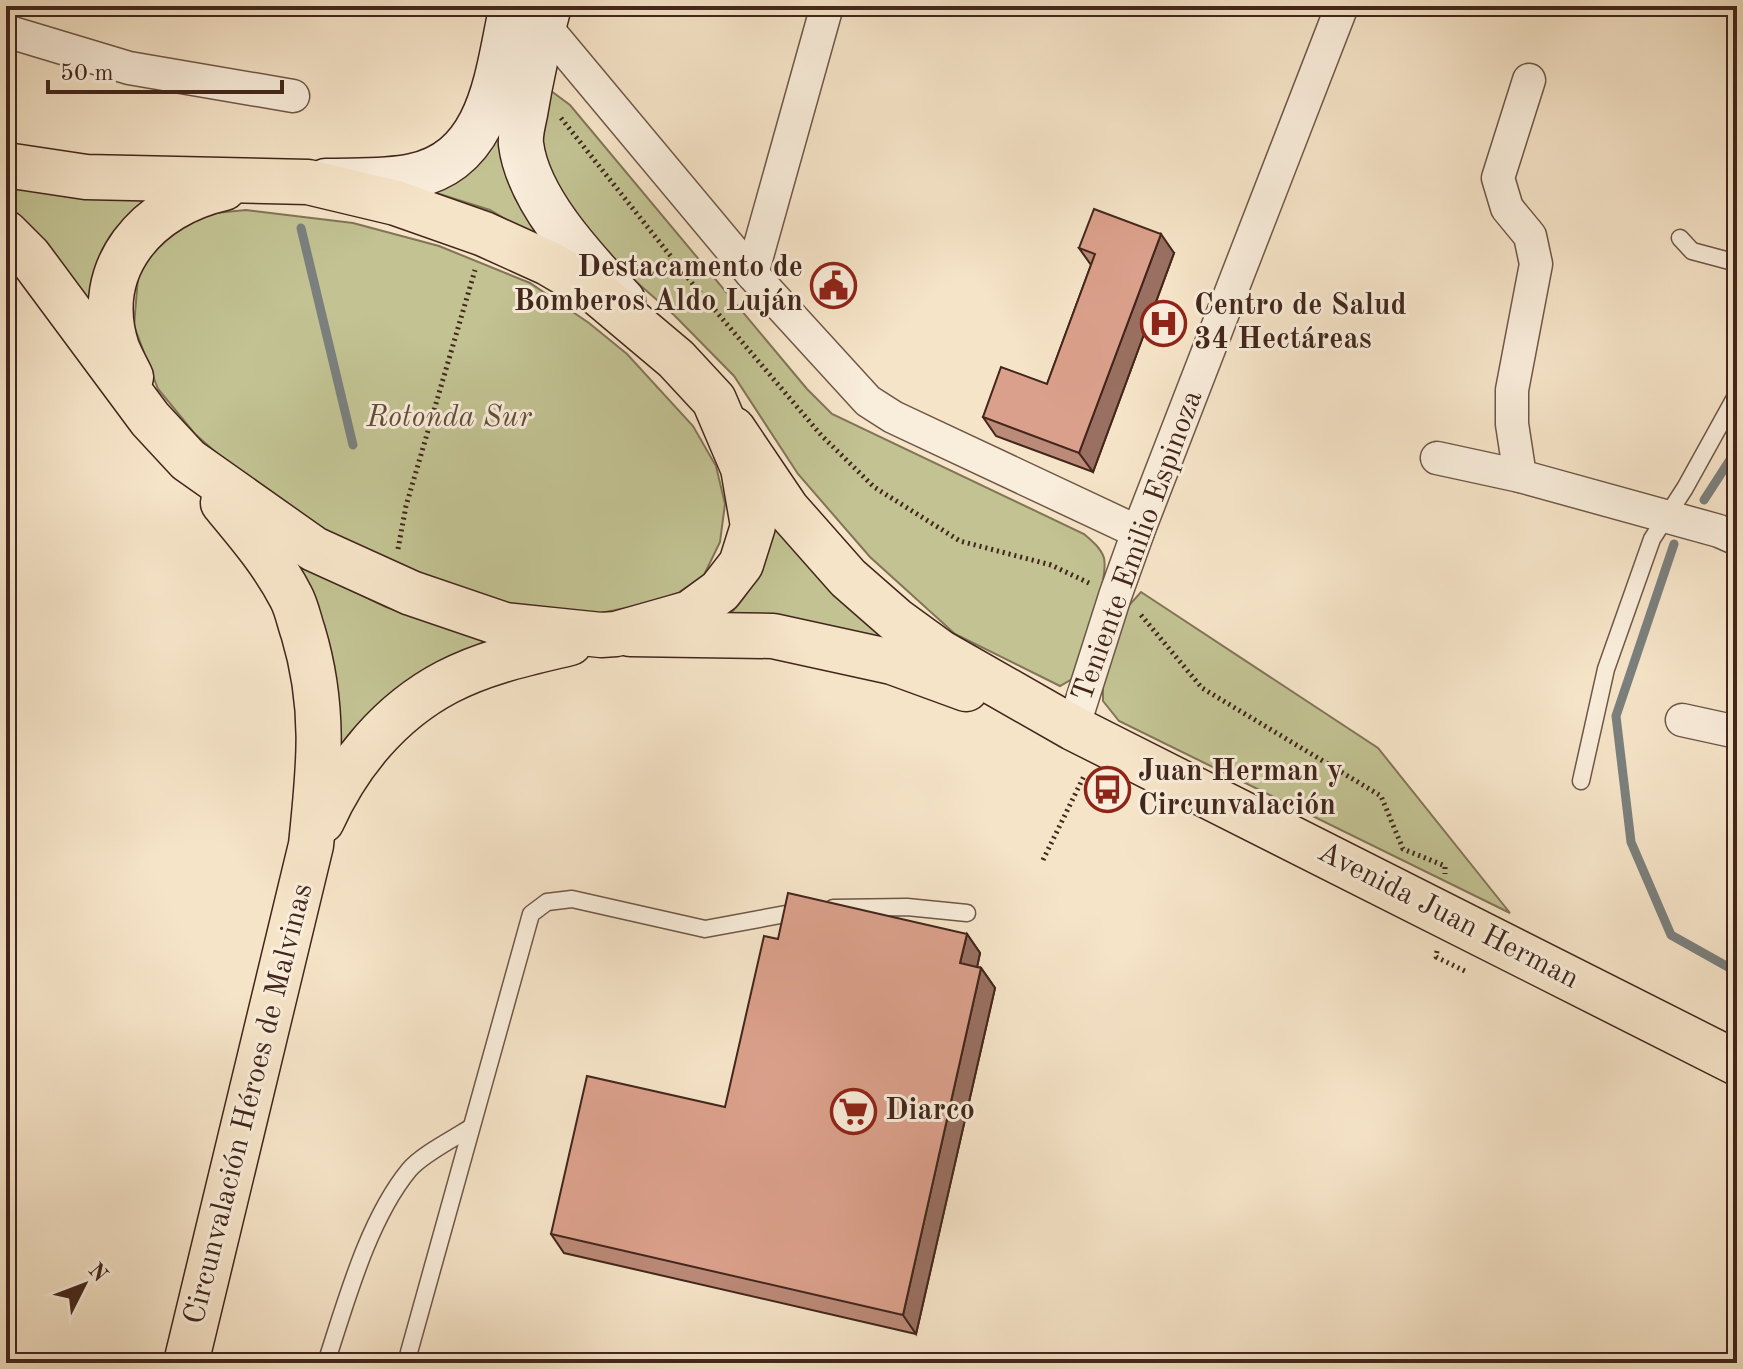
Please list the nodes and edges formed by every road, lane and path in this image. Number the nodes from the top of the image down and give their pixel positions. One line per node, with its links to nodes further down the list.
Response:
1 (827, 6): 13 (street)
2 (1342, 6): 22 (street, Teniente Emilio Espinoza)
3 (529, 14): 8 (street); 13 (street); 14 (street)
4 (6, 31): 6 (street)
5 (1529, 80): 20 (street)
6 (293, 96)
7 (6, 165): 8 (main road)
8 (293, 183): 14 (main road); 17 (main road)
9 (6, 233): 17 (main road)
10 (1680, 238): 12 (lane)
11 (478, 262): 24 (path)
12 (1737, 263)
13 (752, 274): 22 (street)
14 (676, 359): 16 (main road)
15 (1737, 394): 21 (lane)
16 (714, 400): 25 (main road); 27 (main road, Avenida Juan Herman)
17 (150, 419): 19 (main road)
18 (1437, 458): 20 (street)
19 (188, 460): 25 (main road); 30 (main road, Circunvalación Héroes de Malvinas)
20 (1520, 476): 21 (street)
21 (1666, 517): 23 (street); 29 (lane)
22 (1138, 532): 27 (street, Teniente Emilio Espinoza)
23 (1737, 539)
24 (398, 550)
25 (608, 635): 27 (main road, Avenida Juan Herman); 30 (main road, Circunvalación Héroes de Malvinas)
26 (1682, 720): 28 (street)
27 (1073, 728): 32 (main road, Avenida Juan Herman)
28 (1737, 732)
29 (1581, 781)
30 (311, 845): 34 (main road, Circunvalación Héroes de Malvinas)
31 (967, 913): 33 (lane)
32 (1737, 1063)
33 (470, 1128): 35 (lane); 36 (lane)
34 (186, 1363)
35 (326, 1363)
36 (406, 1363)

